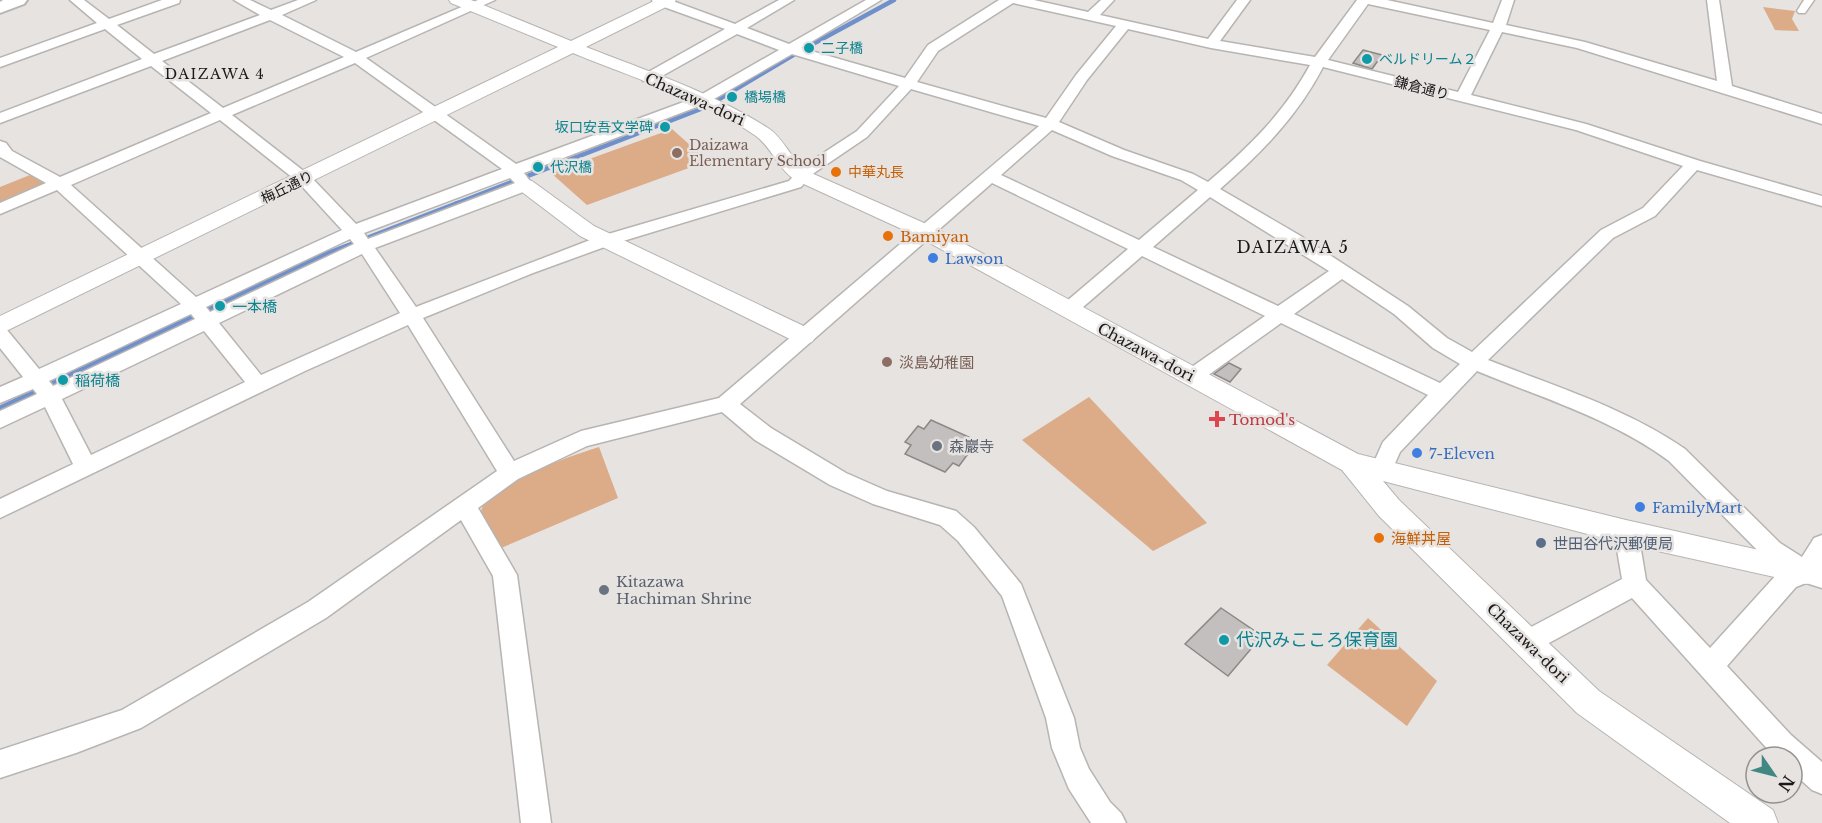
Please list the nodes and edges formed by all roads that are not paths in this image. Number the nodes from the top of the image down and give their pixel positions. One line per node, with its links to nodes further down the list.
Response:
1 (18, 0): 20 (main road)
2 (76, 0): 24 (street)
3 (174, 0): 24 (street)
4 (240, 0): 22 (street)
5 (310, 0): 22 (street)
6 (457, 0): 19 (street, Chazawa-dori)
7 (788, 0): 27 (street)
8 (875, 0): 30 (street)
9 (1008, 0): 36 (street)
10 (1017, 0): 23 (street, 鎌倉通り)
11 (1108, 0): 23 (street)
12 (1244, 0): 28 (street)
13 (1364, 0): 33 (street)
14 (1369, 0): 26 (street)
15 (1508, 0): 26 (street)
16 (1713, 0): 37 (street)
17 (1809, 0): 21 (street)
18 (663, 1): 27 (street); 29 (street, 梅丘通り)
19 (481, 3): 29 (street, Chazawa-dori); 31 (street)
20 (0, 8)
21 (1802, 11)
22 (271, 15): 31 (street); 32 (street)
23 (1091, 17): 25 (street, 鎌倉通り)
24 (107, 24): 32 (street); 34 (street)
25 (1124, 25): 28 (street, 鎌倉通り); 44 (street)
26 (1498, 28): 37 (street); 38 (street)
27 (736, 29): 30 (street); 35 (street)
28 (1211, 44): 33 (street, 鎌倉通り)
29 (574, 47): 35 (street, Chazawa-dori); 40 (street, 梅丘通り)
30 (795, 51): 36 (street); 39 (street)
31 (356, 57): 40 (street); 41 (street)
32 (152, 60): 41 (street); 42 (street)
33 (1319, 62): 38 (street, 鎌倉通り); 52 (street)
34 (0, 63)
35 (648, 78): 39 (street, Chazawa-dori)
36 (908, 84): 44 (street); 47 (street)
37 (1725, 88): 43 (street)
38 (1462, 98): 46 (street, 鎌倉通り)
39 (707, 102): 47 (street, Chazawa-dori); 49 (street)
40 (437, 114): 49 (street); 50 (street, 梅丘通り)
41 (222, 115): 50 (street); 51 (street)
42 (0, 118)
43 (1822, 119)
44 (1050, 124): 48 (street); 52 (street)
45 (0, 146): 51 (street)
46 (1694, 164): 53 (street, 鎌倉通り); 68 (street)
47 (802, 176): 55 (street, Chazawa-dori); 57 (street)
48 (991, 176): 55 (street); 58 (street)
49 (518, 177): 56 (street); 57 (street)
50 (304, 178): 56 (street); 59 (street, 梅丘通り)
51 (60, 184): 54 (street); 59 (street)
52 (1210, 189): 58 (street); 60 (street)
53 (1822, 201)
54 (0, 209)
55 (926, 232): 61 (street, Chazawa-dori); 67 (street)
56 (359, 238): 62 (street); 64 (street)
57 (605, 240): 64 (street); 67 (street)
58 (1142, 247): 61 (street); 63 (street)
59 (142, 257): 62 (street); 65 (street, 梅丘通り)
60 (1340, 272): 63 (street); 68 (street)
61 (1068, 310): 69 (street, Chazawa-dori)
62 (200, 312): 70 (street); 71 (street)
63 (1281, 315): 69 (street); 72 (street)
64 (412, 316): 71 (street); 79 (street)
65 (0, 326)
66 (0, 335): 70 (street)
67 (804, 336): 74 (street)
68 (1475, 363): 72 (street); 84 (street)
69 (1193, 376): 76 (street, Chazawa-dori)
70 (43, 386): 73 (street); 75 (street); 77 (street)
71 (259, 386): 77 (street)
72 (1442, 393): 78 (street)
73 (0, 396)
74 (726, 404): 79 (street); 91 (street)
75 (0, 420)
76 (1351, 463): 78 (street); 86 (street, Chazawa-dori)
77 (86, 468): 81 (street)
78 (1382, 471): 82 (street)
79 (510, 473): 80 (street)
80 (465, 506): 88 (street); 90 (street)
81 (0, 510)
82 (1626, 532): 84 (street); 85 (street)
83 (1822, 545): 84 (street)
84 (1814, 575): 87 (street)
85 (1635, 585): 86 (street); 87 (street)
86 (1527, 642): 92 (street, Chazawa-dori)
87 (1712, 665): 89 (street)
88 (0, 764)
89 (1822, 780)
90 (536, 823)
91 (1111, 823)
92 (1760, 823)

